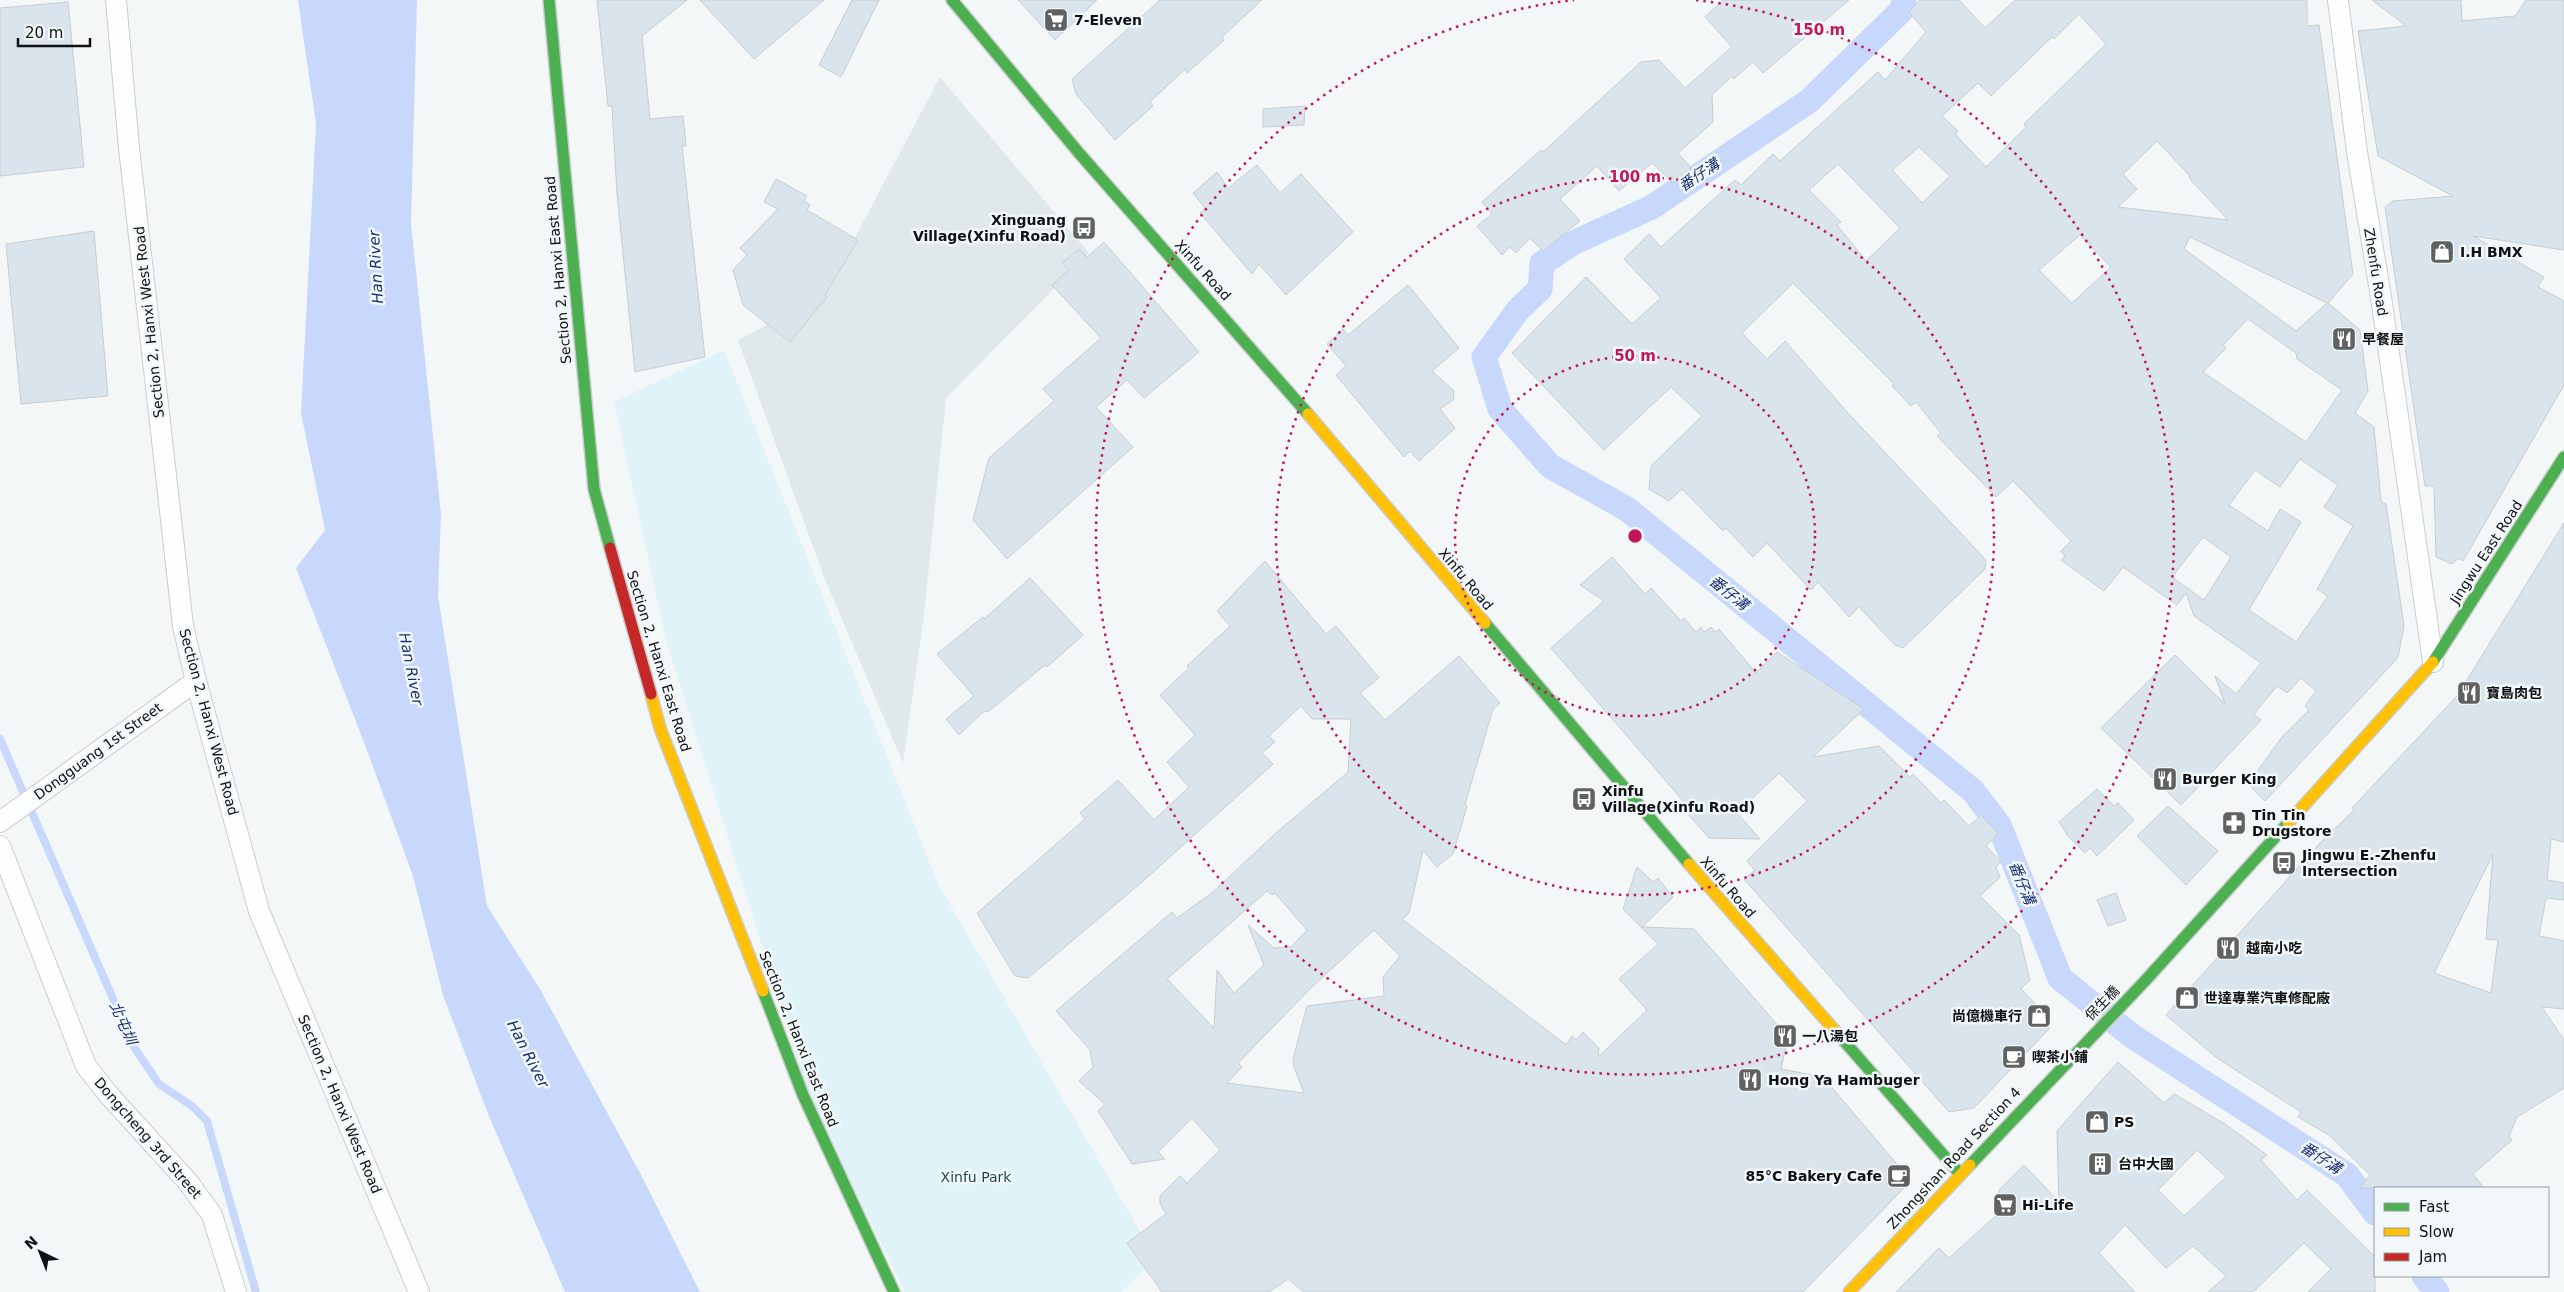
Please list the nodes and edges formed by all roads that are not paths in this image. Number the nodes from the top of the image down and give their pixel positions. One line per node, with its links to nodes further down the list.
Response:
1 (116, 0): 7 (street, Section 2, Hanxi West Road)
2 (549, 0): 14 (street, Section 2, Hanxi East Road)
3 (952, 0): 11 (street, Xinfu Road)
4 (2338, 0): 6 (street, Zhenfu Road)
5 (2564, 457): 6 (street, Jingwu East Road)
6 (2433, 662): 10 (street, 保生橋)
7 (196, 680): 8 (street, Dongguang 1st Street); 13 (street, Section 2, Hanxi West Road)
8 (0, 822)
9 (0, 846): 12 (street, Dongcheng 3rd Street)
10 (2082, 1046): 11 (street, Zhongshan Road Section 4)
11 (1960, 1174): 15 (street, Zhongshan Road Section 4)
12 (236, 1292)
13 (419, 1292)
14 (894, 1292)
15 (1849, 1292)

